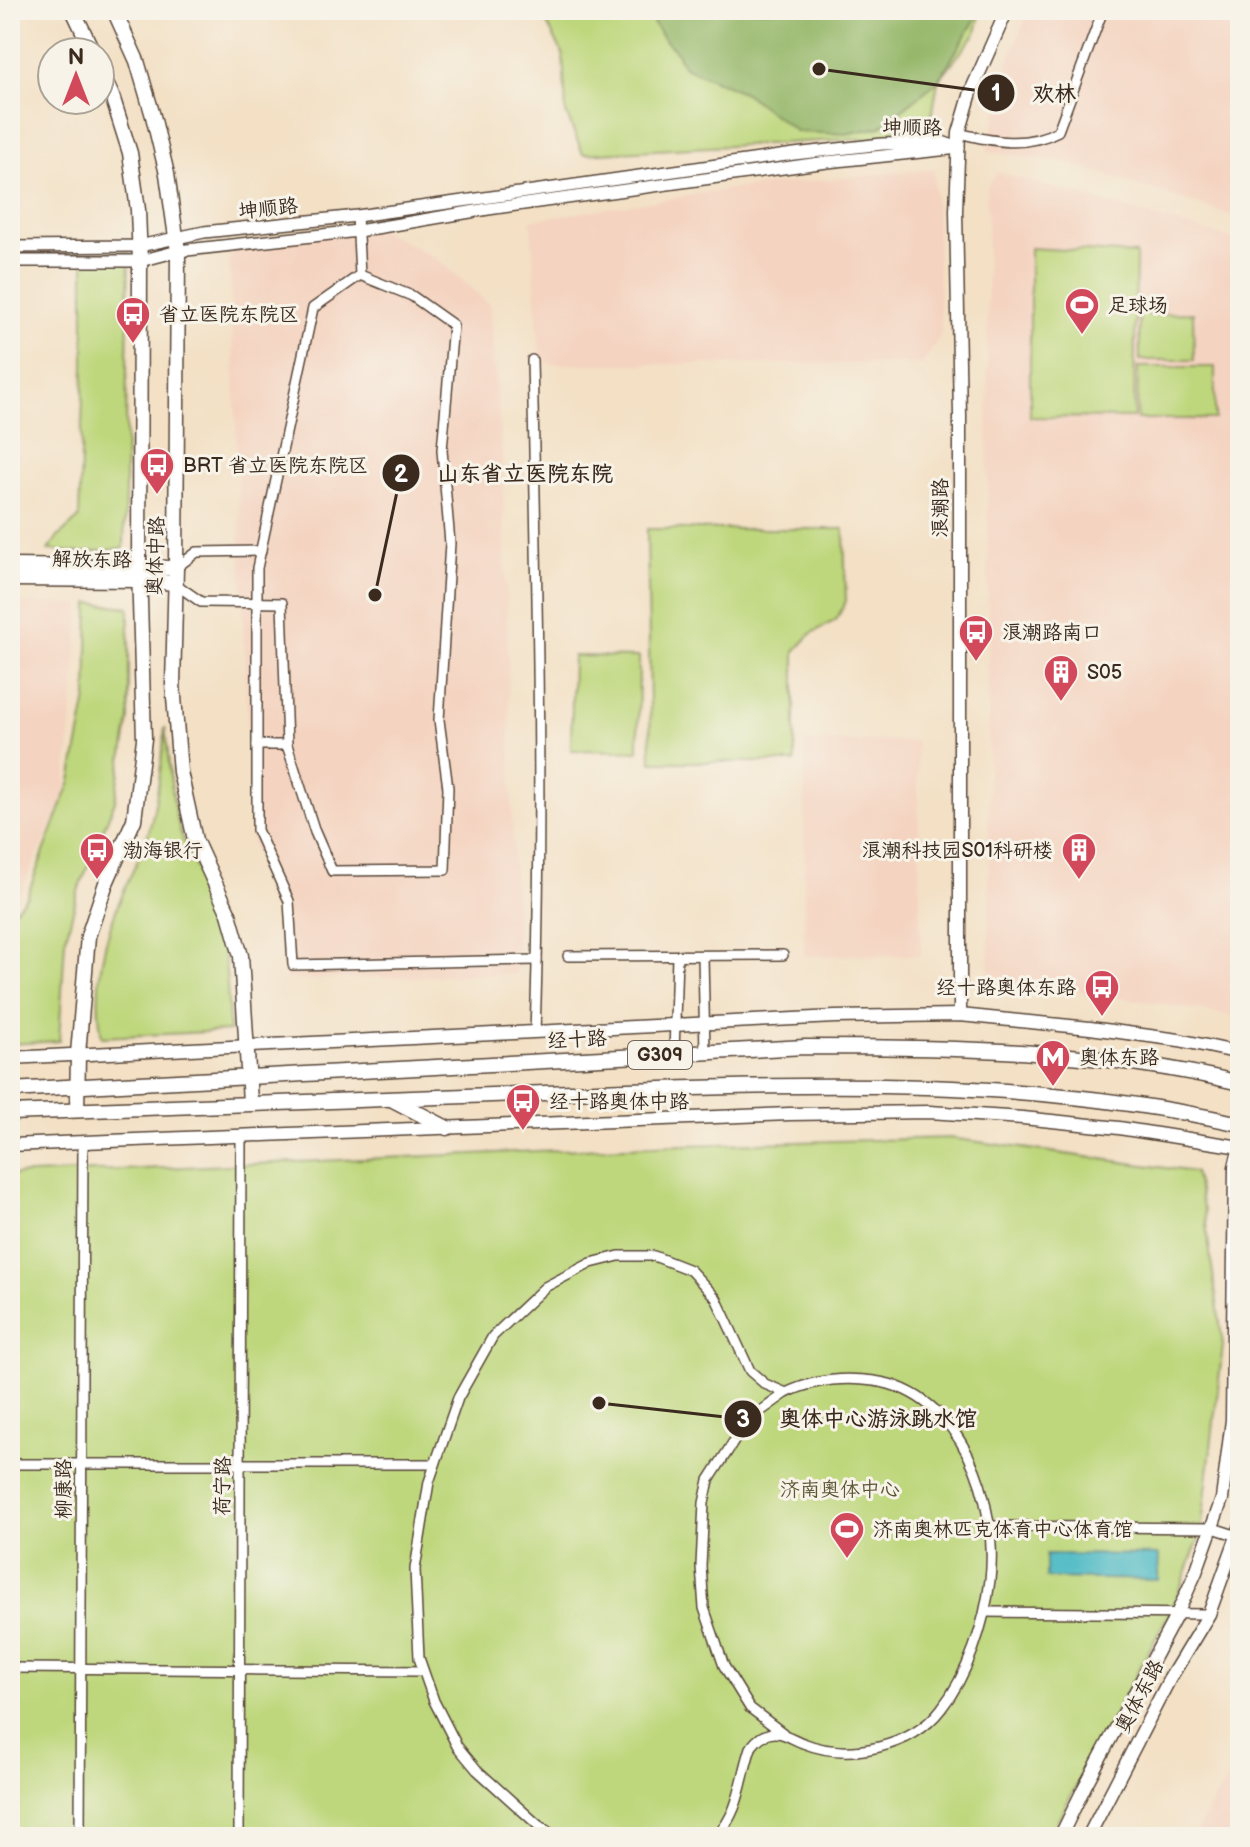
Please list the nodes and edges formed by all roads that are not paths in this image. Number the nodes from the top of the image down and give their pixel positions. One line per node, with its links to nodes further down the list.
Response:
1 (73, 10): 5 (main road)
2 (114, 10): 11 (main road, 奥体中路)
3 (1007, 10): 7 (main road, 浪潮路)
4 (1103, 10): 7 (street)
5 (85, 36)
6 (116, 109): 13 (main road, 奥体中路)
7 (959, 133): 8 (main road, 浪潮路)
8 (959, 148): 9 (street, 坤顺路); 10 (street, 坤顺路); 30 (main road, 浪潮路)
9 (357, 216): 10 (street); 11 (street, 坤顺路)
10 (358, 231): 11 (street, 坤顺路); 15 (street)
11 (177, 244): 13 (street, 坤顺路); 20 (main road, 奥体中路)
12 (10, 247): 13 (street, 坤顺路)
13 (140, 254): 14 (street, 坤顺路); 19 (main road, 奥体中路)
14 (10, 261)
15 (360, 275): 17 (street); 24 (street)
16 (532, 360): 29 (street)
17 (261, 551): 20 (street); 22 (street)
18 (10, 566): 19 (main road, 解放东路)
19 (140, 573): 20 (main road, 解放东路); 21 (main road, 解放东路); 37 (main road, 奥体中路)
20 (175, 576): 22 (street); 34 (main road, 奥体中路)
21 (10, 579)
22 (257, 602): 23 (street); 24 (street)
23 (257, 745): 24 (street); 29 (street)
24 (287, 745)
25 (783, 955): 28 (street)
26 (568, 956): 27 (street)
27 (677, 956): 28 (street); 32 (street)
28 (703, 956): 31 (street)
29 (537, 960): 33 (street)
30 (960, 1015): 31 (main road, 经十路); 36 (main road, 经十路)
31 (704, 1023): 32 (main road, 经十路); 35 (street)
32 (674, 1025): 33 (main road, 经十路); 38 (street)
33 (535, 1032): 34 (main road, 经十路)
34 (245, 1046): 37 (main road, 经十路); 40 (main road, 奥体中路)
35 (705, 1053): 38 (main road, 经十路 / G309); 41 (main road, 经十路 / G309)
36 (1240, 1053)
37 (78, 1054): 39 (main road, 经十路); 42 (main road, 奥体中路)
38 (674, 1054): 40 (main road, 经十路 / G309)
39 (10, 1058)
40 (250, 1076): 42 (main road, 经十路 / G309); 45 (main road, 奥体中路)
41 (1240, 1083)
42 (78, 1086): 43 (main road, 经十路 / G309); 46 (main road, 奥体中路)
43 (10, 1090)
44 (389, 1098): 45 (main road, G309); 48 (main road, G309); 49 (main road)
45 (250, 1102): 46 (main road, G309)
46 (77, 1110): 47 (main road, G309)
47 (10, 1113)
48 (1240, 1124)
49 (447, 1128): 50 (main road); 53 (main road)
50 (241, 1136): 51 (main road); 57 (street, 荷宁路)
51 (83, 1142): 52 (main road); 56 (street, 柳康路)
52 (10, 1145)
53 (1240, 1147): 60 (main road)
54 (786, 1393): 58 (street); 59 (street); 69 (street)
55 (10, 1464): 56 (street)
56 (81, 1464): 57 (street); 66 (street, 柳康路)
57 (240, 1464): 58 (street); 67 (street, 荷宁路)
58 (435, 1464): 68 (street)
59 (989, 1526): 60 (street); 62 (street)
60 (1213, 1528): 61 (street); 63 (main road)
61 (1239, 1532): 64 (main road, 奥体东路)
62 (985, 1612): 63 (street); 69 (street)
63 (1177, 1614): 64 (street); 74 (main road)
64 (1209, 1614): 75 (main road, 奥体东路)
65 (10, 1668): 66 (street)
66 (81, 1668): 67 (street); 70 (street, 柳康路)
67 (239, 1670): 68 (street); 71 (street, 荷宁路)
68 (423, 1671): 72 (street)
69 (783, 1733): 73 (street)
70 (80, 1837)
71 (239, 1837)
72 (556, 1837)
73 (716, 1837)
74 (1060, 1837)
75 (1088, 1837)

